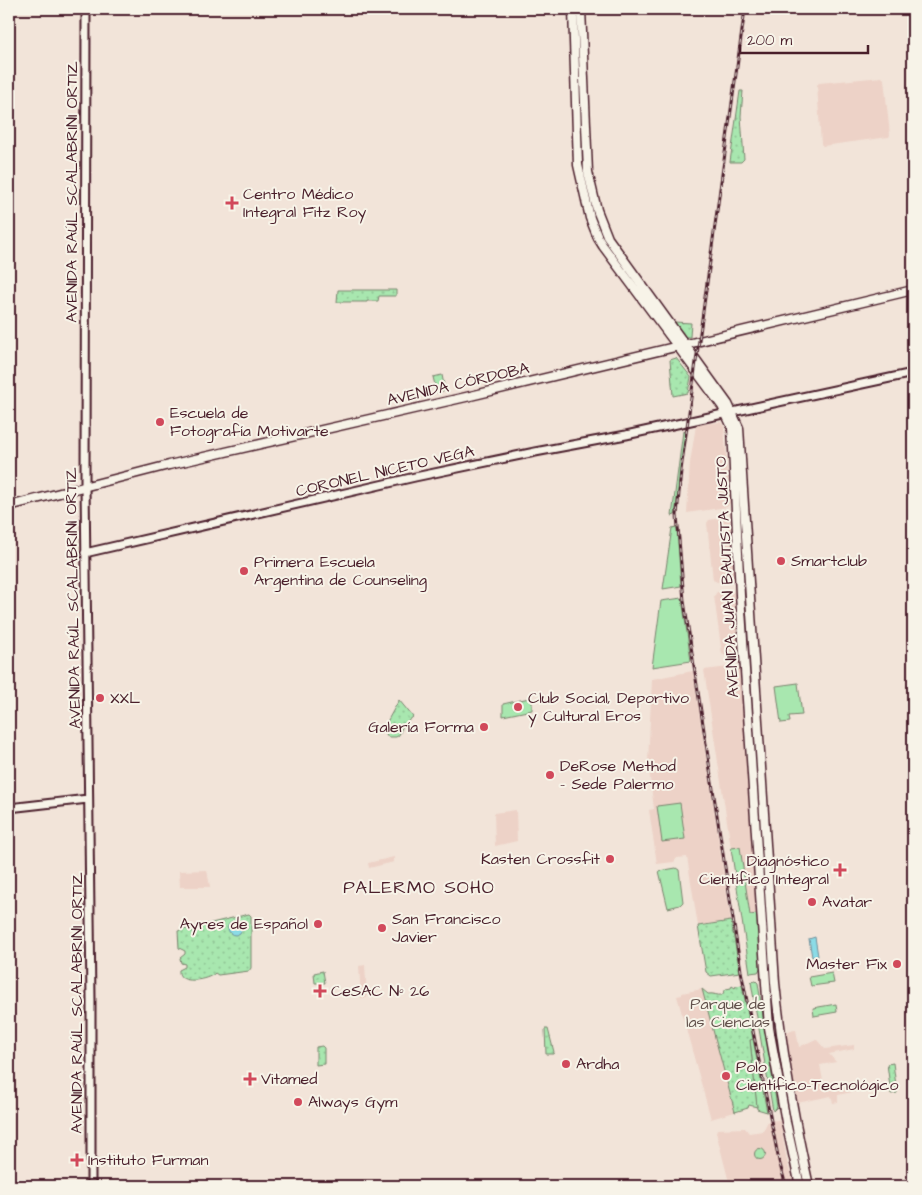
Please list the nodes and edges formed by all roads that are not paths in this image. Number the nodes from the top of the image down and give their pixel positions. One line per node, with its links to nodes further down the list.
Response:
1 (86, 9): 9 (main road, AVENIDA RAÚL SCALABRINI ORTIZ)
2 (572, 9): 6 (main road, AVENIDA JUAN BAUTISTA JUSTO)
3 (582, 9): 5 (main road, AVENIDA JUAN BAUTISTA JUSTO)
4 (913, 290): 5 (main road, AVENIDA CÓRDOBA)
5 (687, 345): 6 (main road, AVENIDA CÓRDOBA); 8 (main road, AVENIDA JUAN BAUTISTA JUSTO)
6 (678, 347): 8 (main road, AVENIDA JUAN BAUTISTA JUSTO); 9 (main road, AVENIDA CÓRDOBA)
7 (913, 373): 8 (main road, CORONEL NICETO VEGA)
8 (730, 413): 11 (main road, CORONEL NICETO VEGA); 15 (main road, AVENIDA JUAN BAUTISTA JUSTO); 16 (main road, AVENIDA JUAN BAUTISTA JUSTO)
9 (85, 485): 10 (main road, AVENIDA CÓRDOBA); 11 (main road, AVENIDA RAÚL SCALABRINI ORTIZ)
10 (9, 506)
11 (85, 553): 12 (main road, AVENIDA RAÚL SCALABRINI ORTIZ)
12 (88, 799): 13 (main road); 14 (main road, AVENIDA RAÚL SCALABRINI ORTIZ)
13 (9, 808)
14 (91, 1186)
15 (800, 1186)
16 (809, 1186)

